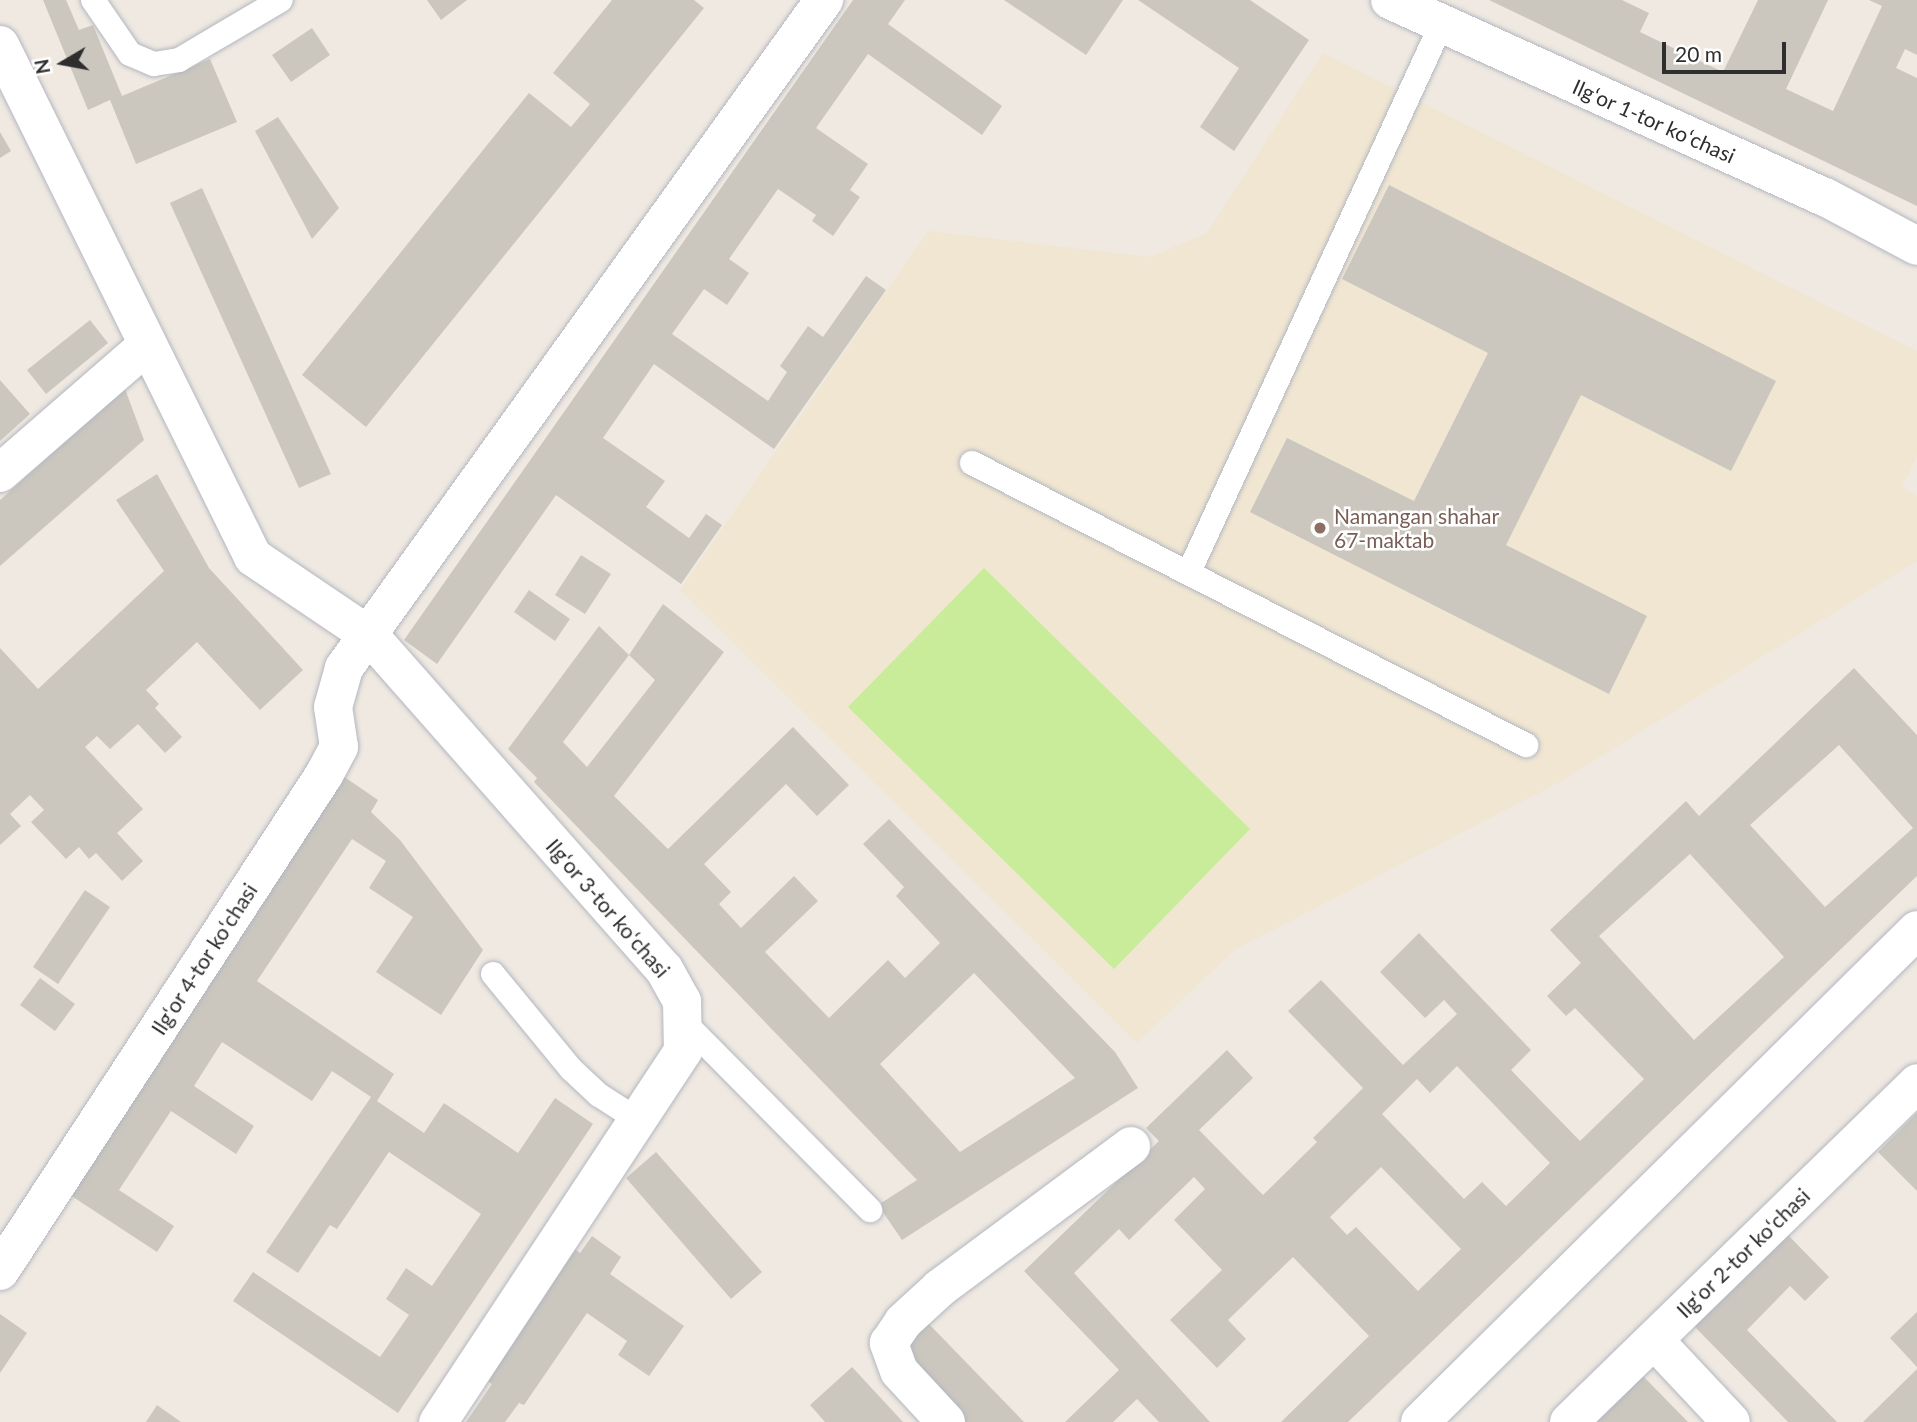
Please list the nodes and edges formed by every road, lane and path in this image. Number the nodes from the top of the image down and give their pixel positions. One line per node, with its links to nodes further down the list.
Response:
1 (93, 0): 2 (lane)
2 (281, 0)
3 (824, 0): 12 (street, Ilgʻor 4-tor koʻchasi)
4 (1390, 0): 5 (street, Ilgʻor 1-tor koʻchasi)
5 (1441, 25): 7 (street, Ilgʻor 1-tor koʻchasi); 11 (lane)
6 (0, 45): 8 (street, Ilgʻor 3-tor koʻchasi)
7 (1917, 246)
8 (146, 346): 10 (street); 12 (street, Ilgʻor 3-tor koʻchasi)
9 (972, 463): 11 (lane)
10 (0, 473)
11 (1189, 572): 13 (lane)
12 (370, 636): 16 (street, Ilgʻor 3-tor koʻchasi); 21 (street, Ilgʻor 4-tor koʻchasi)
13 (1526, 745)
14 (1917, 930): 25 (street)
15 (493, 974): 18 (lane)
16 (686, 1024): 18 (street, Ilgʻor 3-tor koʻchasi); 20 (lane)
17 (1917, 1083): 22 (street, Ilgʻor 2-tor koʻchasi)
18 (638, 1120): 23 (street, Ilgʻor 3-tor koʻchasi)
19 (1131, 1146): 24 (street)
20 (870, 1210)
21 (0, 1271)
22 (1654, 1340): 26 (street, Ilgʻor 2-tor koʻchasi); 27 (street)
23 (438, 1422)
24 (946, 1422)
25 (1420, 1422)
26 (1569, 1422)
27 (1731, 1422)

